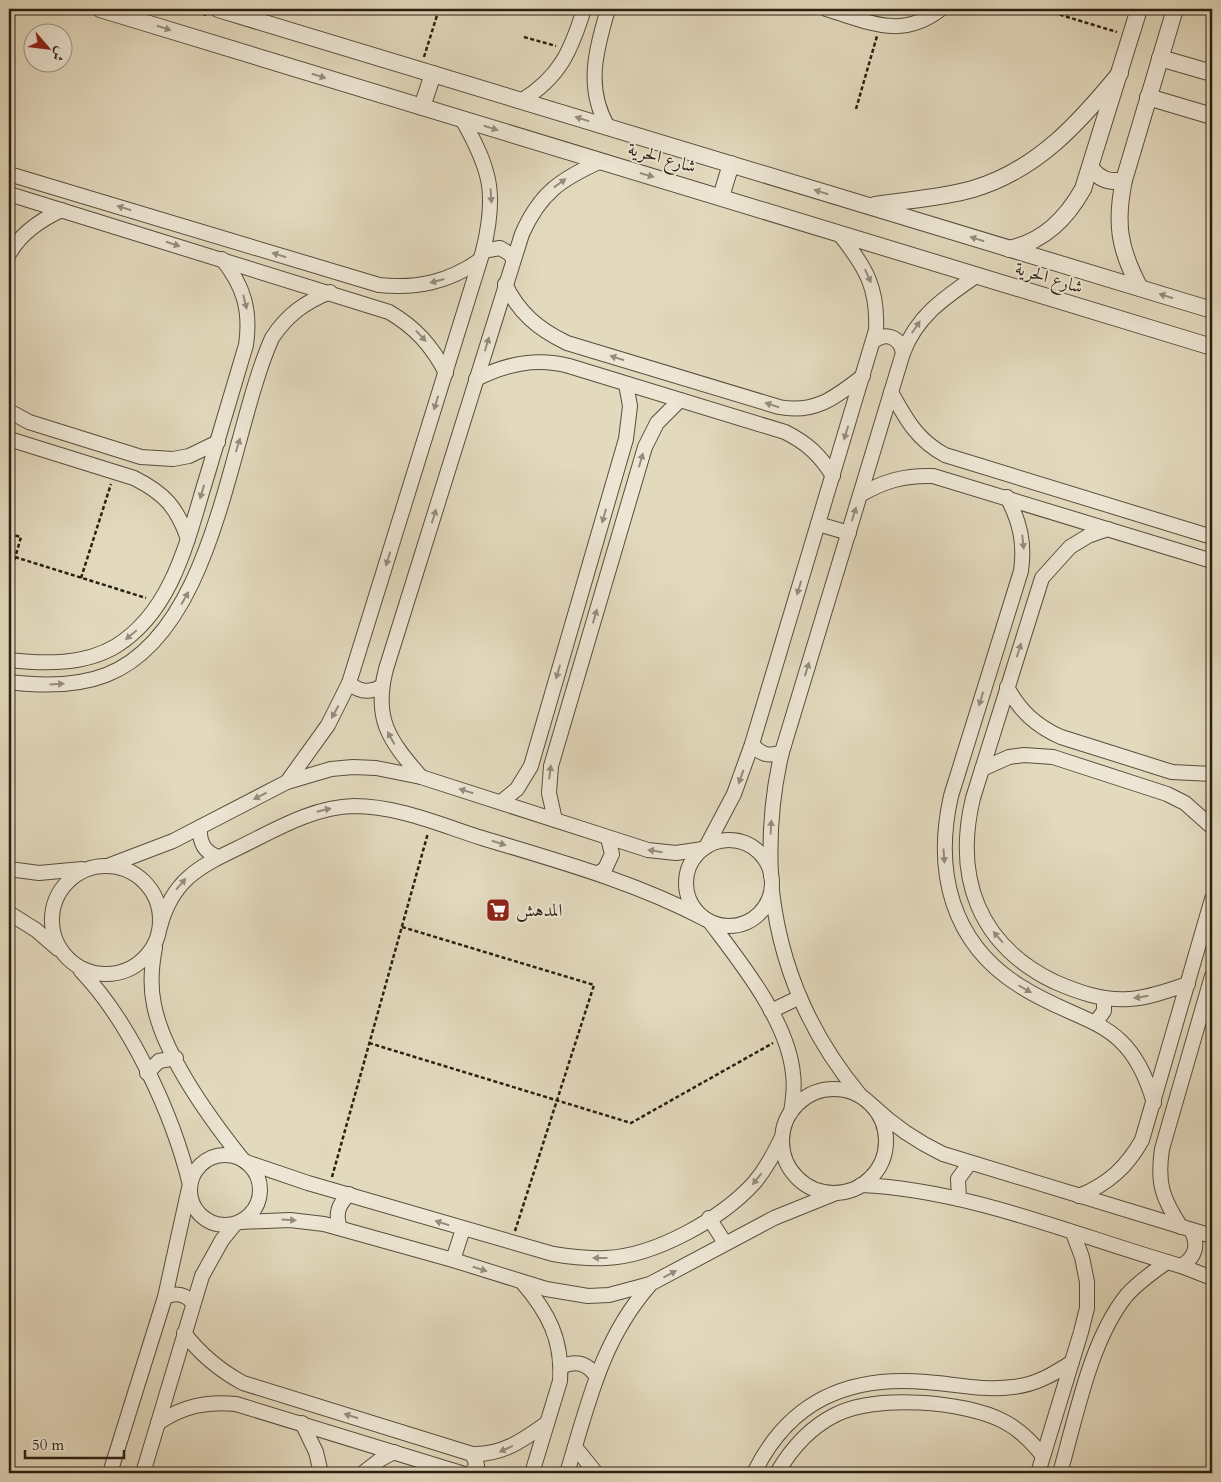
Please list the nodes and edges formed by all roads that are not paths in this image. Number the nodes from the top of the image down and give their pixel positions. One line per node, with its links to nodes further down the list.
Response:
1 (100, 9): 15 (street, شارع الحرية, one-way to 15)
2 (218, 9): 10 (street, شارع الحرية)
3 (826, 9): 4 (street)
4 (942, 9)
5 (1139, 9): 11 (street)
6 (1175, 9): 9 (street)
7 (583, 11): 8 (street); 14 (street)
8 (606, 15): 18 (street)
9 (1160, 58): 12 (street); 13 (street)
10 (427, 72): 14 (street, شارع الحرية); 15 (street)
11 (1120, 73): 21 (street); 26 (street)
12 (1212, 73)
13 (1148, 97): 16 (street); 23 (street)
14 (521, 101): 18 (street, شارع الحرية, one-way to 14)
15 (422, 107): 17 (street, شارع الحرية)
16 (1212, 116)
17 (462, 119): 19 (street, شارع الحرية, one-way to 19); 33 (street, one-way to 33)
18 (608, 127): 20 (street, شارع الحرية)
19 (601, 161): 25 (street, شارع الحرية, one-way to 25); 35 (street, one-way to 19)
20 (731, 164): 25 (street); 26 (street, شارع الحرية, one-way to 20)
21 (1091, 168): 23 (street); 31 (street)
22 (9, 174): 28 (street, one-way to 22)
23 (1124, 180): 39 (street)
24 (9, 194): 27 (street)
25 (721, 197): 30 (street, شارع الحرية)
26 (867, 206): 31 (street, شارع الحرية, one-way to 26)
27 (62, 210): 29 (street); 32 (street)
28 (151, 216): 29 (street); 37 (street, one-way to 28)
29 (146, 236): 34 (street, one-way to 34)
30 (841, 236): 36 (street, شارع الحرية); 43 (street, one-way to 43)
31 (1009, 249): 39 (street, شارع الحرية)
32 (9, 254)
33 (482, 256): 35 (street); 37 (street, one-way to 37); 50 (street)
34 (222, 259): 40 (street); 45 (street, one-way to 45)
35 (512, 259): 38 (street)
36 (976, 276): 46 (street, شارع الحرية); 48 (street, one-way to 36)
37 (379, 284): 41 (street)
38 (505, 284): 44 (street); 52 (street, one-way to 38)
39 (1140, 288): 42 (street, شارع الحرية, one-way to 39)
40 (330, 292): 41 (street); 47 (street)
41 (373, 305): 50 (street, one-way to 50)
42 (1212, 310)
43 (873, 342): 48 (street); 51 (street)
44 (567, 343): 49 (street); 56 (street, one-way to 44)
45 (246, 346): 47 (street); 61 (street)
46 (1212, 347)
47 (266, 352): 79 (street, one-way to 47)
48 (903, 353): 54 (street)
49 (561, 364): 52 (street); 53 (street)
50 (446, 373): 82 (street, one-way to 82)
51 (863, 376): 56 (street); 65 (street, one-way to 65)
52 (476, 379): 84 (street, one-way to 52)
53 (626, 384): 55 (street); 95 (street, one-way to 95)
54 (891, 392): 64 (street); 68 (street)
55 (680, 400): 59 (street); 96 (street, one-way to 55)
56 (792, 410): 59 (street)
57 (9, 412): 58 (street)
58 (29, 422): 62 (street); 63 (street)
59 (785, 432): 65 (street)
60 (9, 439): 62 (street)
61 (218, 442): 63 (street); 74 (street, one-way to 74)
62 (24, 443): 66 (street)
63 (141, 457): 66 (street)
64 (961, 461): 67 (street); 73 (street)
65 (833, 476): 70 (street)
66 (134, 478): 74 (street)
67 (955, 481): 68 (street); 69 (street)
68 (860, 495): 72 (street, one-way to 68)
69 (1007, 497): 71 (street); 76 (street, one-way to 76)
70 (818, 524): 72 (street); 86 (street, one-way to 86)
71 (1108, 529): 75 (street); 77 (street)
72 (849, 533): 87 (street, one-way to 72)
73 (1212, 537)
74 (188, 539): 78 (street)
75 (1212, 561)
76 (1021, 571): 77 (street); 120 (street, one-way to 120)
77 (1042, 578): 83 (street, one-way to 77)
78 (146, 621): 79 (street); 80 (street, one-way to 80)
79 (161, 634): 81 (street, one-way to 79)
80 (9, 660)
81 (9, 682)
82 (349, 683): 84 (street); 93 (street, one-way to 93)
83 (1007, 687): 85 (street); 89 (street)
84 (381, 688): 92 (street, one-way to 84)
85 (1060, 738): 88 (street); 90 (street)
86 (752, 744): 87 (street); 100 (street, one-way to 100)
87 (782, 752): 106 (street, one-way to 87)
88 (1054, 757): 89 (street); 94 (street)
89 (982, 769): 118 (street, one-way to 89)
90 (1172, 772): 91 (street); 94 (street)
91 (1212, 774)
92 (420, 777): 93 (street); 95 (street, one-way to 92)
93 (287, 782): 97 (street, one-way to 97)
94 (1167, 794): 98 (street)
95 (501, 802): 96 (street)
96 (555, 820): 99 (street)
97 (200, 827): 101 (street); 102 (street)
98 (1212, 827)
99 (608, 838): 100 (street, one-way to 99); 105 (street)
100 (704, 848): 106 (street); 110 (street)
101 (218, 857): 105 (street, one-way to 105); 111 (street, one-way to 101)
102 (110, 865): 103 (street); 111 (street)
103 (92, 867): 104 (street); 113 (street)
104 (9, 869)
105 (598, 873): 110 (street)
106 (772, 876): 107 (street)
107 (772, 890): 110 (street); 117 (street)
108 (1212, 899): 116 (street)
109 (9, 913): 113 (street)
110 (708, 920): 119 (street)
111 (160, 928): 112 (street)
112 (155, 944): 114 (street); 121 (street)
113 (64, 954): 114 (street)
114 (77, 966): 122 (street)
115 (1212, 976): 129 (street)
116 (1188, 984): 118 (street, one-way to 118); 124 (street)
117 (798, 998): 119 (street); 123 (street)
118 (1104, 998): 120 (street)
119 (771, 1011): 126 (street)
120 (1096, 1022): 124 (street)
121 (176, 1058): 122 (street); 130 (street)
122 (147, 1073): 133 (street)
123 (860, 1096): 125 (street); 126 (street)
124 (1154, 1103): 128 (street)
125 (873, 1106): 131 (street); 132 (street)
126 (791, 1112): 127 (street)
127 (782, 1137): 134 (street); 138 (street, one-way to 138)
128 (1142, 1140): 129 (street); 136 (street)
129 (1162, 1149): 141 (street)
130 (245, 1161): 133 (street); 135 (street); 139 (street)
131 (969, 1164): 136 (street); 137 (street)
132 (861, 1185): 134 (street); 137 (street)
133 (190, 1186): 139 (street); 152 (street)
134 (836, 1193): 145 (street)
135 (349, 1194): 140 (street); 142 (street, one-way to 135)
136 (1079, 1196): 141 (street)
137 (959, 1199): 143 (street)
138 (709, 1218): 142 (street, one-way to 142); 145 (street)
139 (238, 1223): 140 (street, one-way to 140); 153 (street)
140 (340, 1228): 146 (street)
141 (1186, 1228): 144 (street); 148 (street)
142 (463, 1229): 146 (street)
143 (1072, 1233): 147 (street); 154 (street)
144 (1212, 1236)
145 (725, 1243): 151 (street, one-way to 145)
146 (453, 1260): 150 (street, one-way to 150)
147 (1167, 1262): 148 (street); 156 (street)
148 (1181, 1266): 149 (street)
149 (1212, 1278)
150 (521, 1282): 151 (street); 158 (street)
151 (650, 1284): 159 (street)
152 (165, 1297): 153 (street); 173 (street)
153 (193, 1303): 155 (street)
154 (1081, 1332): 156 (street); 157 (street)
155 (184, 1333): 160 (street); 164 (street)
156 (1100, 1339): 185 (street)
157 (1072, 1362): 161 (street); 171 (street)
158 (561, 1367): 159 (street); 166 (street)
159 (596, 1376): 167 (street)
160 (243, 1383): 162 (street); 170 (street, one-way to 160)
161 (974, 1388): 163 (street); 168 (street)
162 (236, 1404): 164 (street); 165 (street)
163 (969, 1410): 171 (street); 172 (street)
164 (158, 1423): 174 (street)
165 (302, 1423): 169 (street); 175 (street)
166 (548, 1423): 170 (street, one-way to 170); 179 (street)
167 (575, 1446): 180 (street); 181 (street)
168 (768, 1449): 172 (street); 182 (street)
169 (394, 1452): 176 (street); 177 (street)
170 (472, 1454): 178 (street)
171 (1043, 1456): 184 (street)
172 (786, 1458): 183 (street)
173 (110, 1473)
174 (143, 1473)
175 (321, 1473)
176 (363, 1473)
177 (460, 1473)
178 (471, 1473)
179 (532, 1473)
180 (567, 1473)
181 (596, 1473)
182 (754, 1473)
183 (777, 1473)
184 (1038, 1473)
185 (1060, 1473)

